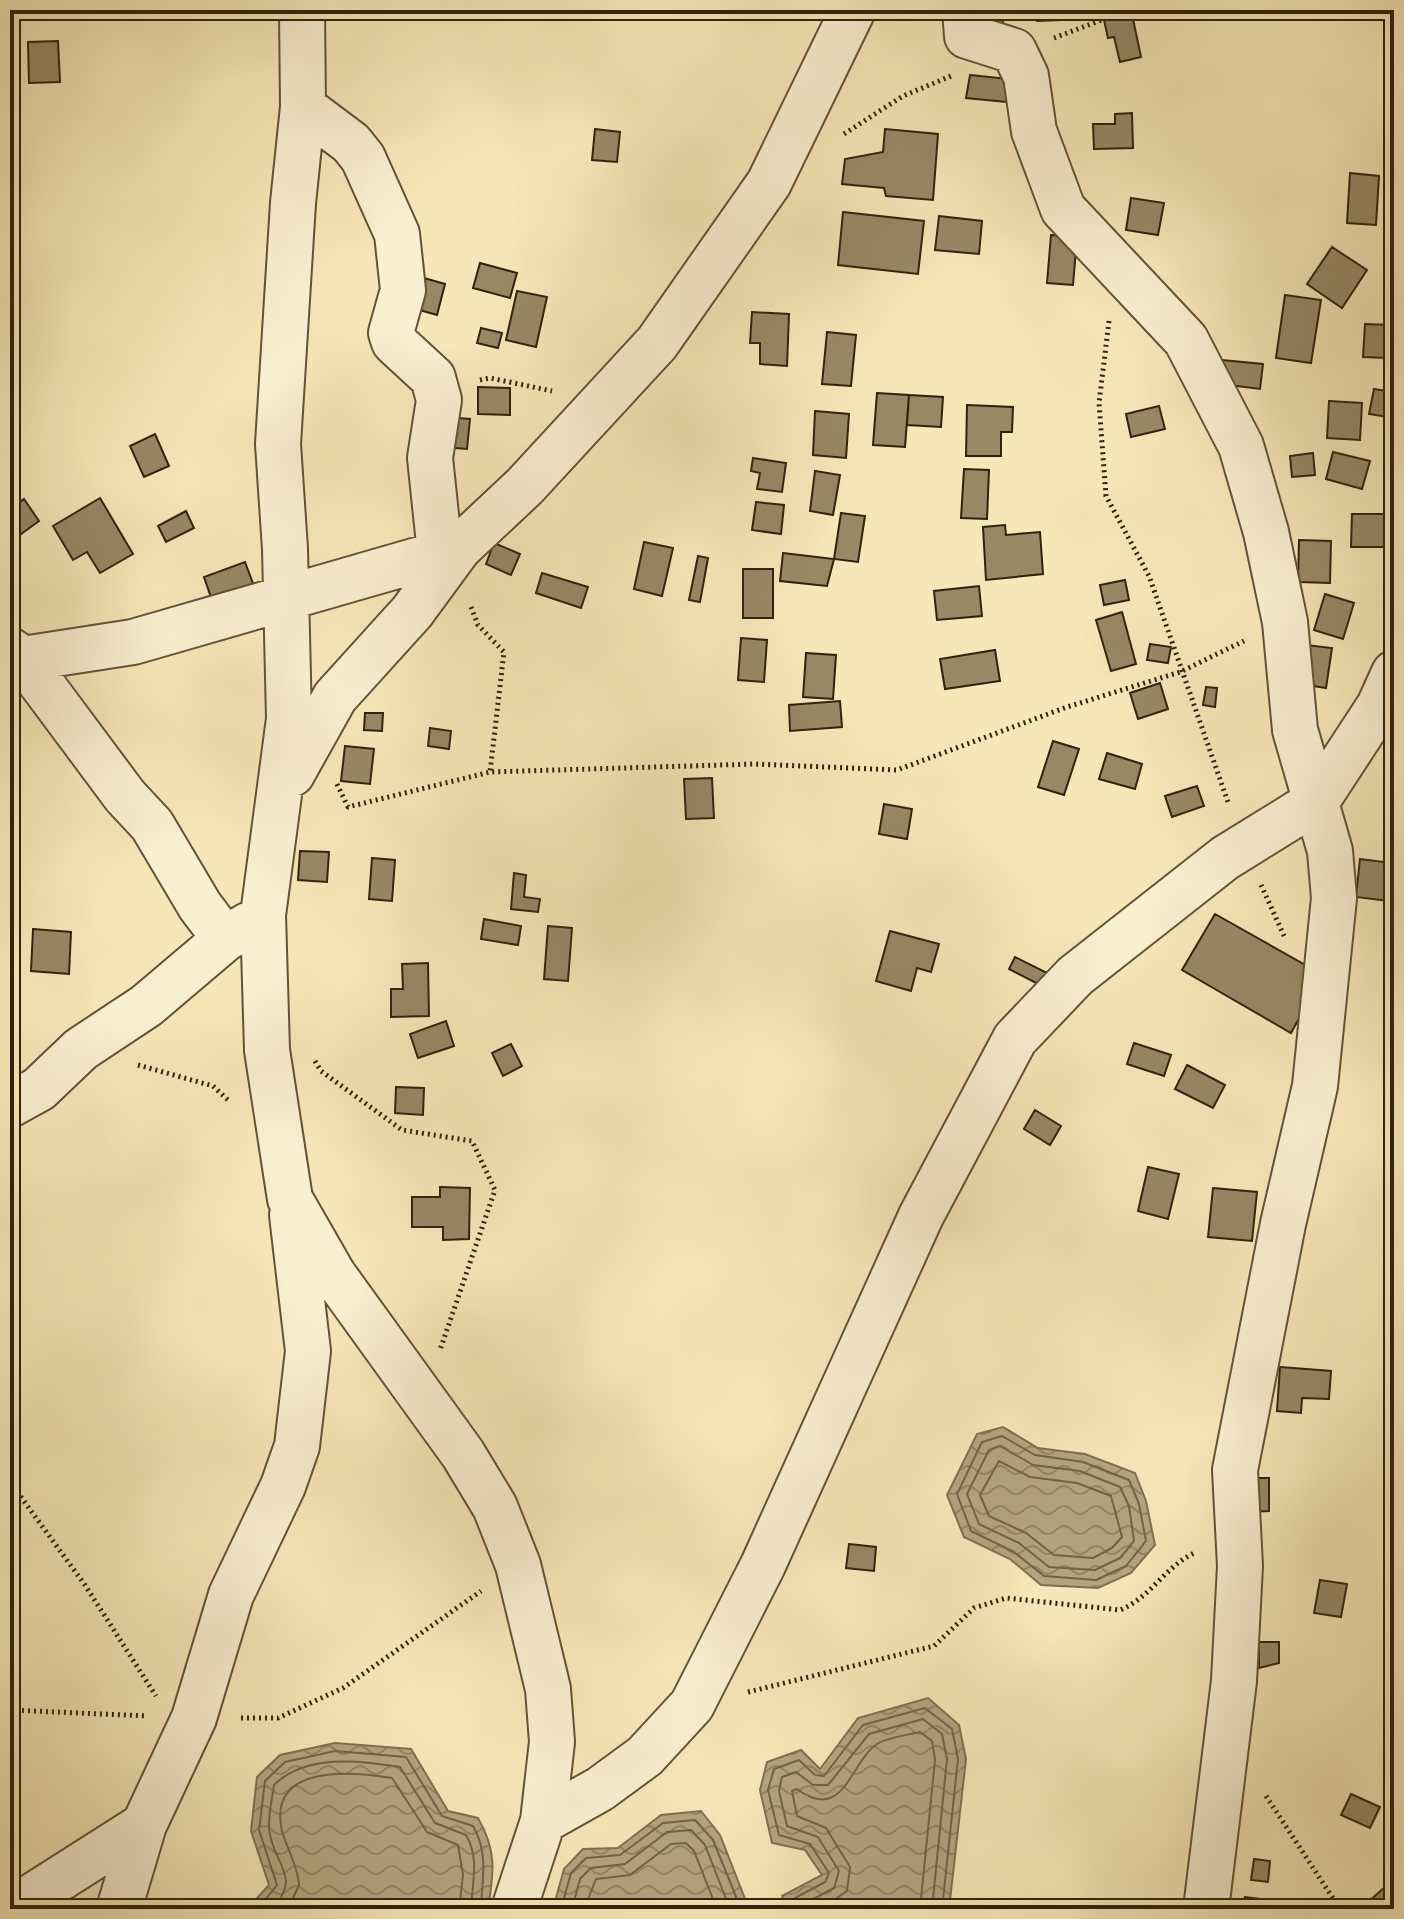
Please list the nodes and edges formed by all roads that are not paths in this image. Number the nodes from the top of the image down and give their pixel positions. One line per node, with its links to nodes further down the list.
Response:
1 (853, 10): 5 (street)
2 (965, 10): 10 (street)
3 (299, 17): 4 (street)
4 (303, 107): 5 (street); 6 (street)
5 (450, 550): 6 (street); 9 (street)
6 (286, 600): 7 (street); 9 (street)
7 (17, 655): 12 (street)
8 (1394, 673): 10 (street)
9 (281, 793): 11 (street)
10 (1317, 801): 15 (street); 20 (street)
11 (263, 915): 12 (street); 14 (street)
12 (225, 939): 13 (street)
13 (10, 1105)
14 (290, 1199): 15 (street); 16 (street)
15 (543, 1821): 19 (street)
16 (144, 1825): 17 (street); 18 (street)
17 (12, 1909)
18 (119, 1909)
19 (514, 1909)
20 (1206, 1909)

